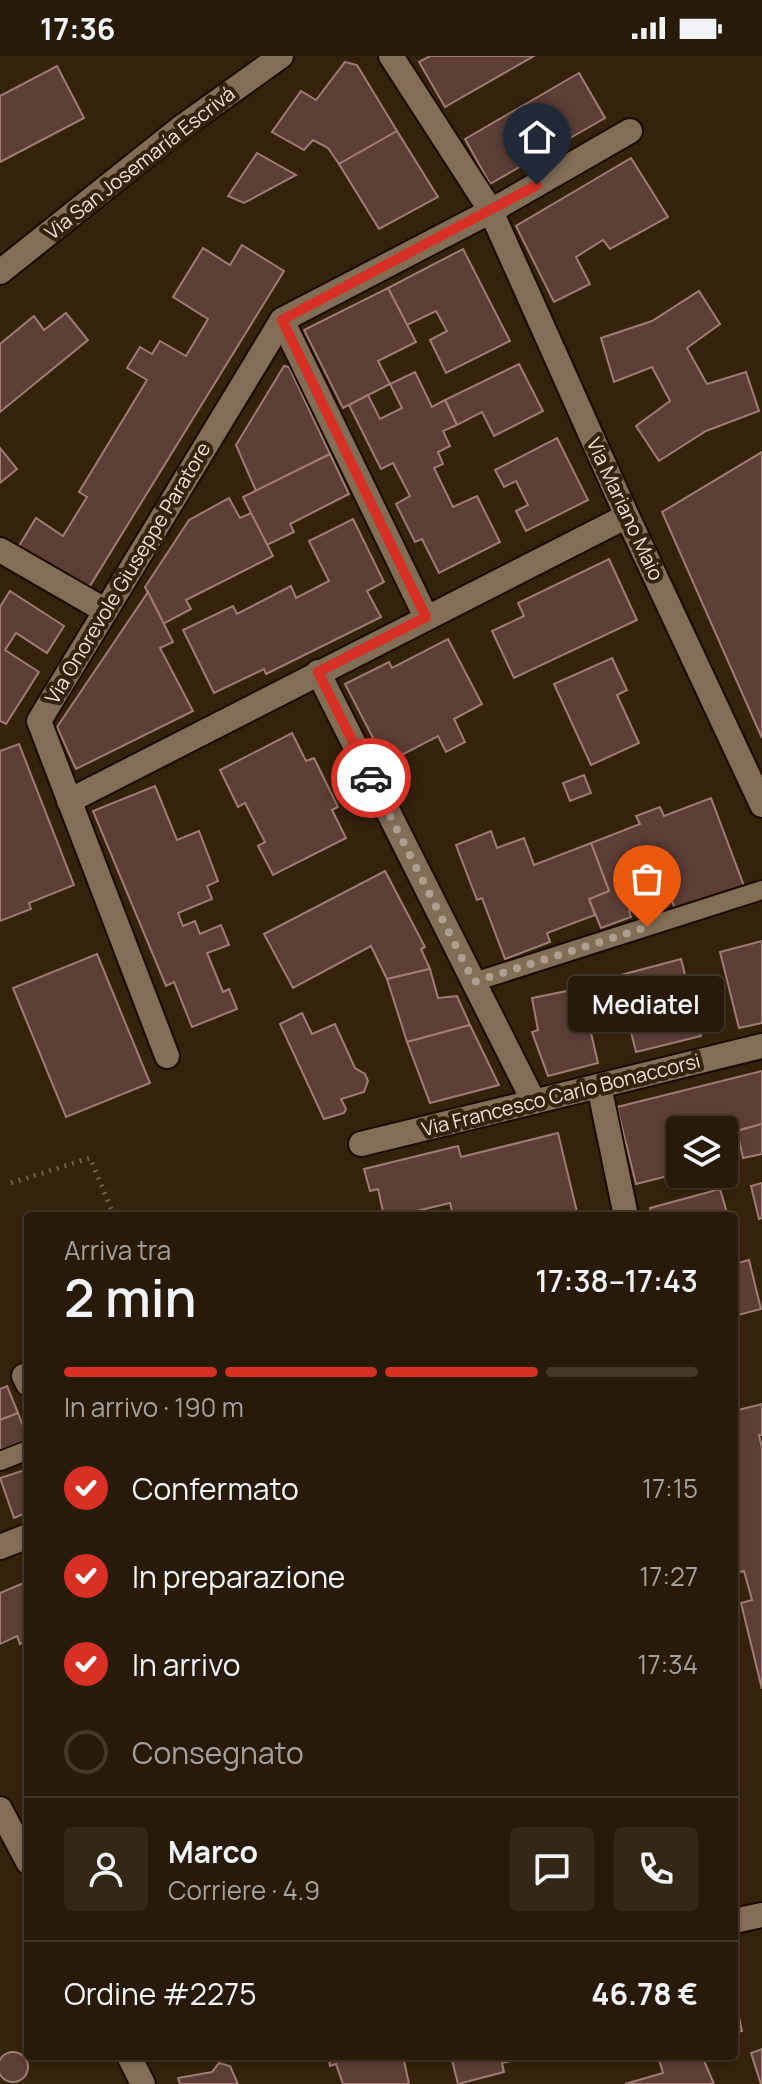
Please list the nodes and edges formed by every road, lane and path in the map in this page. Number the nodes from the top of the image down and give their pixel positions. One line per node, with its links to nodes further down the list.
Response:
1 (281, 56): 5 (street, Via San Josemaría Escrivá)
2 (391, 56): 4 (street, Via Mariano Maio)
3 (630, 131): 4 (street)
4 (491, 211): 6 (street); 7 (street, Via Mariano Maio)
5 (0, 272)
6 (282, 320): 9 (street, Via Onorevole Giuseppe Paratore); 10 (street)
7 (627, 516): 10 (street); 13 (street, Via Mariano Maio)
8 (0, 550): 9 (street)
9 (106, 611): 12 (street, Via Onorevole Giuseppe Paratore)
10 (426, 617): 11 (street)
11 (318, 672): 12 (street); 15 (street)
12 (69, 801): 17 (street, Via Onorevole Giuseppe Paratore)
13 (762, 805)
14 (762, 890): 15 (lane)
15 (474, 982): 19 (street)
16 (762, 1046): 18 (street, Via Francesco Carlo Bonaccorsi)
17 (167, 1056)
18 (599, 1086): 19 (street, Via Francesco Carlo Bonaccorsi); 23 (street)
19 (534, 1102): 20 (street, Via Francesco Carlo Bonaccorsi)
20 (361, 1144)
21 (11, 1183): 22 (path)
22 (112, 1212)
23 (625, 1212)
24 (24, 1452): 25 (lane)
25 (0, 1461)
26 (24, 1538): 27 (street)
27 (0, 1547)
28 (0, 1809): 29 (street)
29 (24, 1854)
30 (762, 1915): 31 (street)
31 (738, 1920)
32 (131, 2060): 33 (street)
33 (143, 2084)

